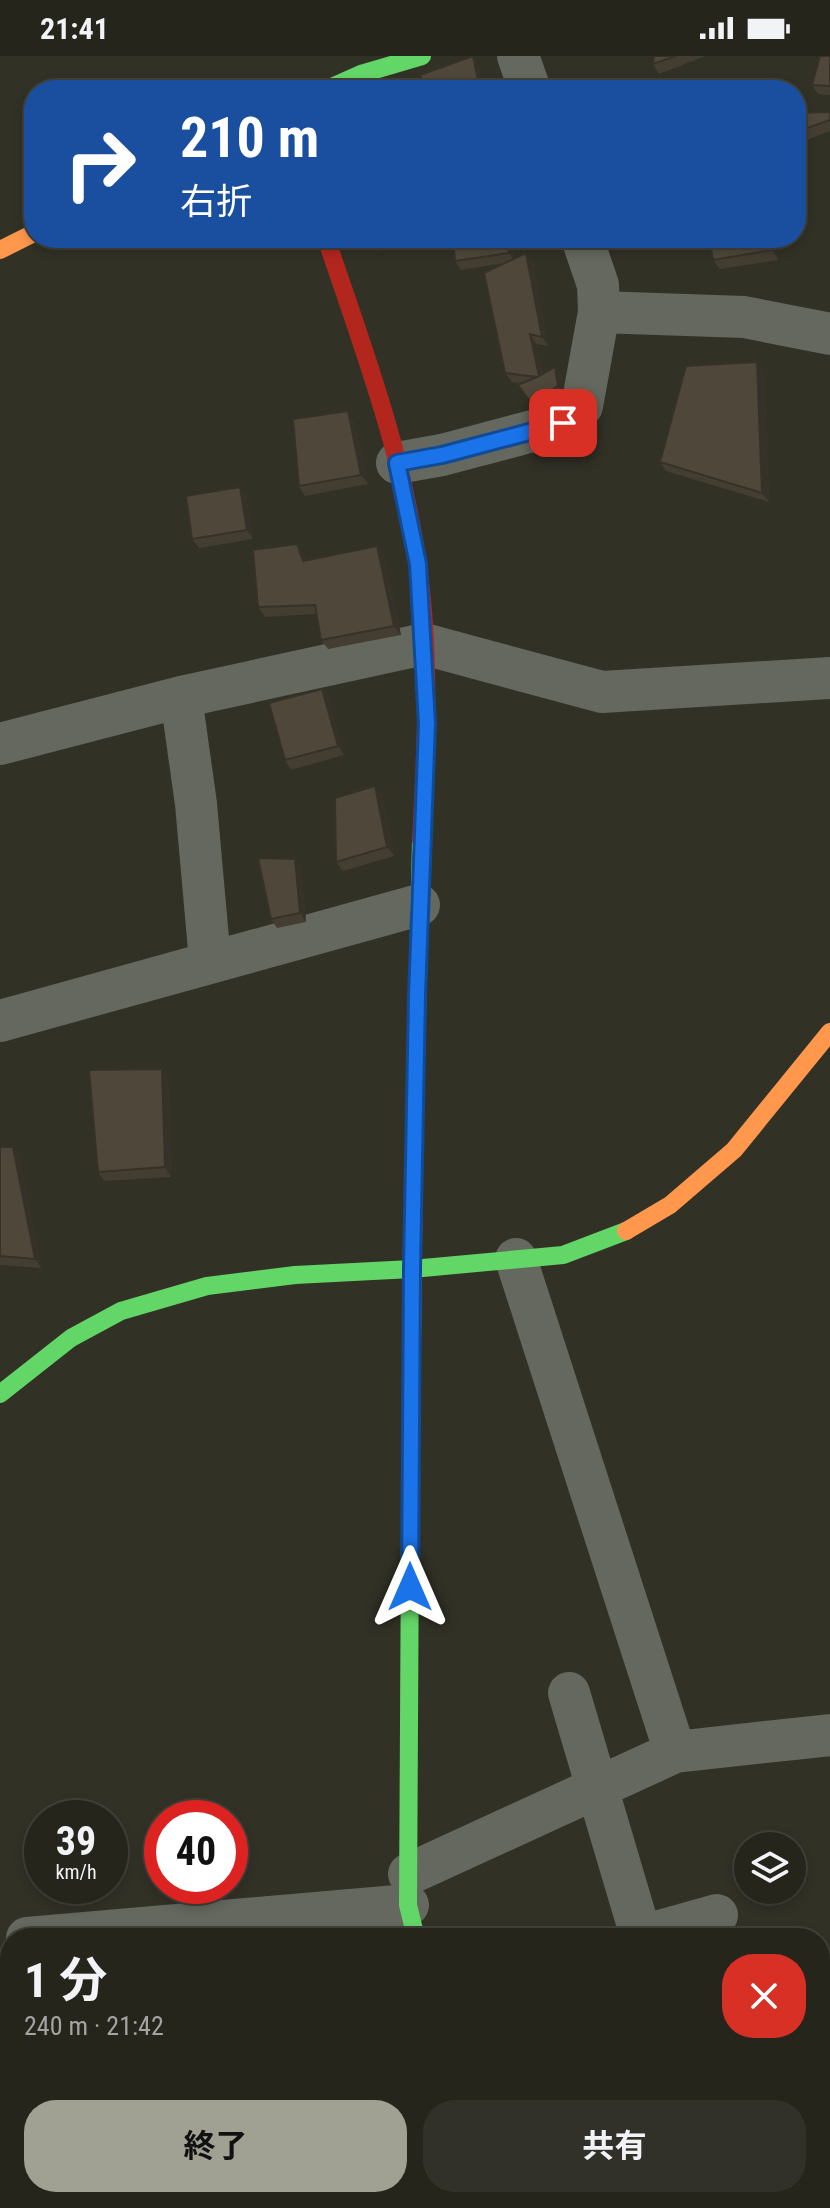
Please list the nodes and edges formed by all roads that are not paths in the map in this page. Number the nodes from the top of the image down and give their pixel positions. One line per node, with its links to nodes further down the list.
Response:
1 (422, 56): 3 (main road)
2 (518, 56): 4 (street)
3 (348, 80)
4 (526, 80)
5 (24, 238): 8 (main road)
6 (329, 248): 11 (main road)
7 (585, 248): 9 (street)
8 (0, 250)
9 (599, 312): 10 (street); 11 (street)
10 (830, 334)
11 (397, 463): 12 (main road)
12 (424, 644): 13 (street); 14 (street); 16 (main road)
13 (830, 678)
14 (181, 697): 15 (street); 17 (street)
15 (0, 744)
16 (419, 905): 17 (street); 21 (main road)
17 (210, 961): 18 (street)
18 (0, 1021)
19 (830, 1032): 20 (main road)
20 (516, 1259): 21 (main road); 25 (street)
21 (412, 1269): 22 (main road); 27 (main road)
22 (0, 1394)
23 (569, 1693): 26 (street)
24 (830, 1735): 25 (street)
25 (675, 1752): 26 (street)
26 (597, 1787): 27 (street); 30 (street)
27 (411, 1905): 29 (street)
28 (717, 1915): 31 (street)
29 (143, 1928)
30 (636, 1928)
31 (670, 1928)

